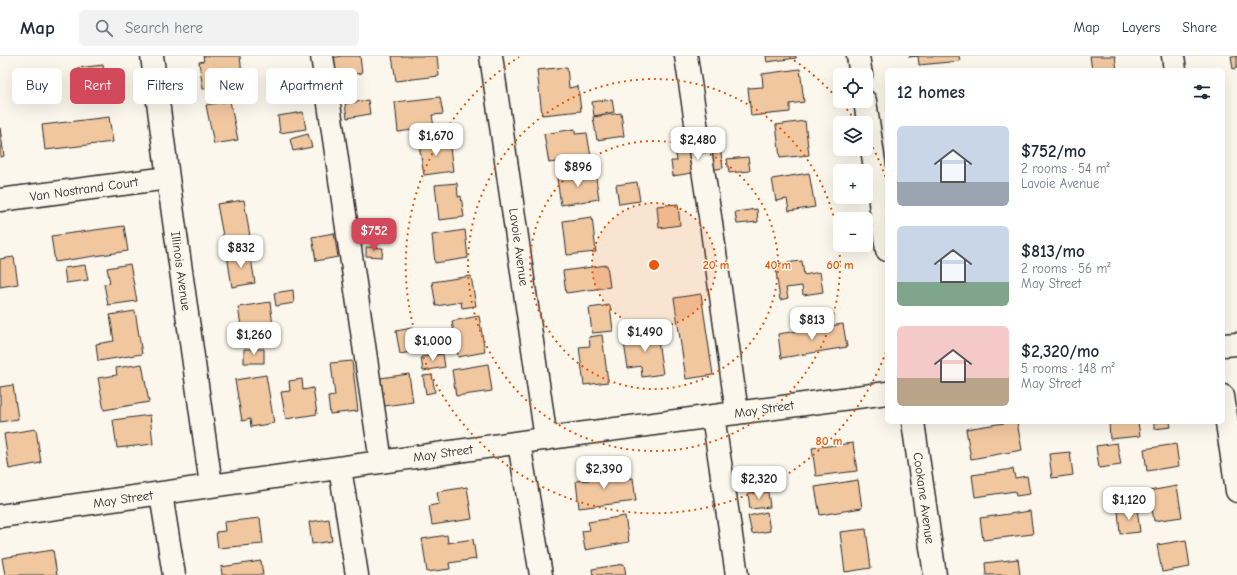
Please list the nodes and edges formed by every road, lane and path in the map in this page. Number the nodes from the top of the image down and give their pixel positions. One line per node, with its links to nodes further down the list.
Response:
1 (152, 56): 10 (street, Illinois Avenue)
2 (322, 56): 22 (street)
3 (491, 56): 20 (street, Lavoie Avenue)
4 (686, 56): 17 (street)
5 (858, 56): 7 (street)
6 (1173, 56): 8 (street)
7 (860, 68)
8 (1175, 68)
9 (866, 108): 12 (street)
10 (168, 178): 11 (street, Van Nostrand Court); 24 (street, Illinois Avenue)
11 (0, 200)
12 (885, 236)
13 (1237, 344): 14 (street)
14 (1225, 345)
15 (885, 392): 17 (street, May Street)
16 (1225, 410): 25 (street)
17 (737, 413): 18 (street, May Street)
18 (713, 416): 20 (street, May Street); 31 (street)
19 (913, 424): 32 (street, Cookane Avenue)
20 (546, 439): 21 (street, May Street)
21 (519, 443): 22 (street, May Street); 30 (street)
22 (381, 462): 23 (street, May Street)
23 (340, 468): 24 (street, May Street); 29 (street)
24 (211, 486): 26 (street, May Street)
25 (1237, 492)
26 (161, 494): 27 (street, May Street); 28 (street)
27 (0, 516)
28 (174, 575)
29 (357, 575)
30 (541, 575)
31 (737, 575)
32 (935, 575)

